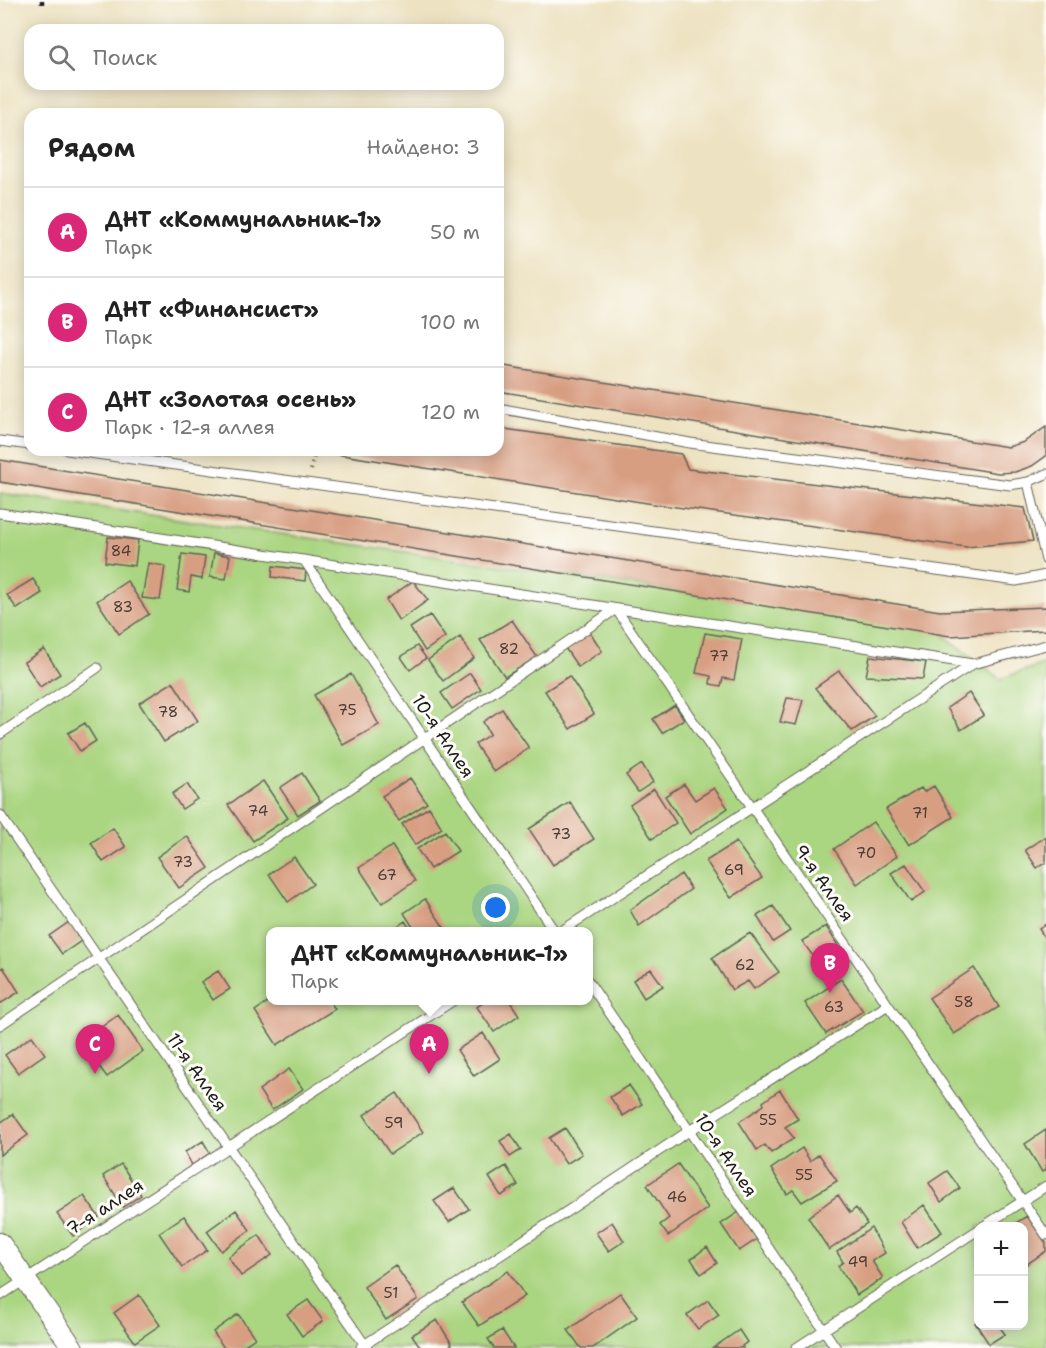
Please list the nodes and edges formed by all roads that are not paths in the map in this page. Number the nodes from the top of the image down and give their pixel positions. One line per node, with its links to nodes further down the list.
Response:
1 (504, 409): 6 (lane)
2 (0, 441): 3 (lane)
3 (24, 444)
4 (110, 456): 10 (lane)
5 (1046, 474): 6 (lane)
6 (1028, 482): 9 (lane)
7 (0, 513): 8 (lane)
8 (304, 560): 11 (lane); 16 (lane, 10-я Аллея)
9 (1046, 560)
10 (1046, 575)
11 (616, 609): 13 (lane); 16 (lane); 17 (lane, 9-я Аллея)
12 (1046, 645): 13 (lane)
13 (973, 664): 17 (lane)
14 (97, 668): 15 (lane)
15 (0, 734)
16 (424, 738): 19 (lane, 10-я Аллея); 21 (lane)
17 (752, 807): 20 (lane); 24 (lane, 9-я Аллея)
18 (0, 815): 21 (lane, 11-я Аллея)
19 (552, 927)
20 (568, 927)
21 (99, 959): 25 (lane); 27 (lane, 11-я Аллея)
22 (593, 988): 26 (lane, 10-я Аллея)
23 (445, 1005): 27 (lane, 7-я аллея)
24 (888, 1005): 26 (lane); 29 (lane, 9-я Аллея)
25 (0, 1025)
26 (689, 1131): 36 (lane, 10-я Аллея); 37 (lane)
27 (228, 1147): 34 (lane, 7-я аллея); 37 (lane, 11-я Аллея)
28 (1046, 1186): 29 (lane)
29 (1023, 1202): 30 (lane); 32 (lane, 9-я Аллея)
30 (992, 1222)
31 (974, 1233): 36 (lane)
32 (1046, 1235)
33 (0, 1243): 34 (street)
34 (25, 1279): 35 (lane, 7-я аллея); 38 (street)
35 (0, 1296)
36 (824, 1330): 39 (lane); 40 (lane, 10-я Аллея)
37 (364, 1347)
38 (73, 1348)
39 (796, 1348)
40 (836, 1348)

